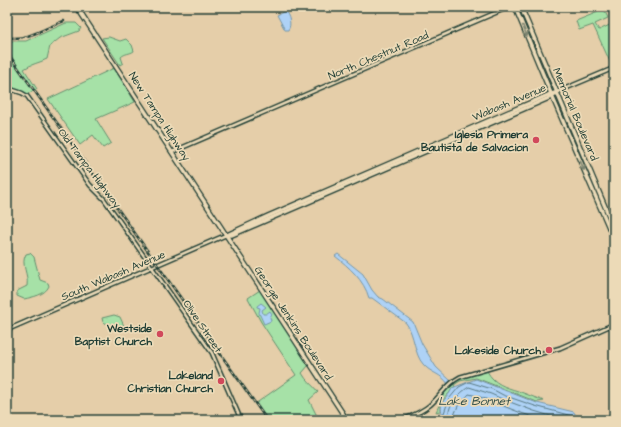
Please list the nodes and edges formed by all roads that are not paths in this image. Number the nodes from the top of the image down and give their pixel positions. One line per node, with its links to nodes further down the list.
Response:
1 (77, 7): 11 (main road, New Tampa Highway)
2 (509, 7): 11 (street, North Chestnut Road)
3 (515, 7): 5 (main road, Memorial Boulevard, one-way to 5)
4 (521, 7): 6 (main road, Memorial Boulevard)
5 (535, 56): 6 (main road); 10 (main road, Memorial Boulevard)
6 (542, 59): 9 (main road, Memorial Boulevard)
7 (614, 68): 9 (street)
8 (7, 88): 15 (street, Old Tampa Highway)
9 (556, 93): 10 (main road, Wabash Avenue); 12 (main road, Memorial Boulevard)
10 (551, 95): 13 (main road, Wabash Avenue); 14 (main road, Memorial Boulevard, one-way to 14)
11 (172, 152): 13 (main road, New Tampa Highway)
12 (614, 228)
13 (226, 235): 15 (street, South Wabash Avenue); 21 (main road, George Jenkins Boulevard)
14 (614, 239)
15 (152, 267): 17 (street, South Wabash Avenue); 20 (street, Olive Street)
16 (614, 324): 22 (street)
17 (7, 330)
18 (7, 416): 19 (street)
19 (9, 420)
20 (242, 420)
21 (347, 420)
22 (402, 420)

